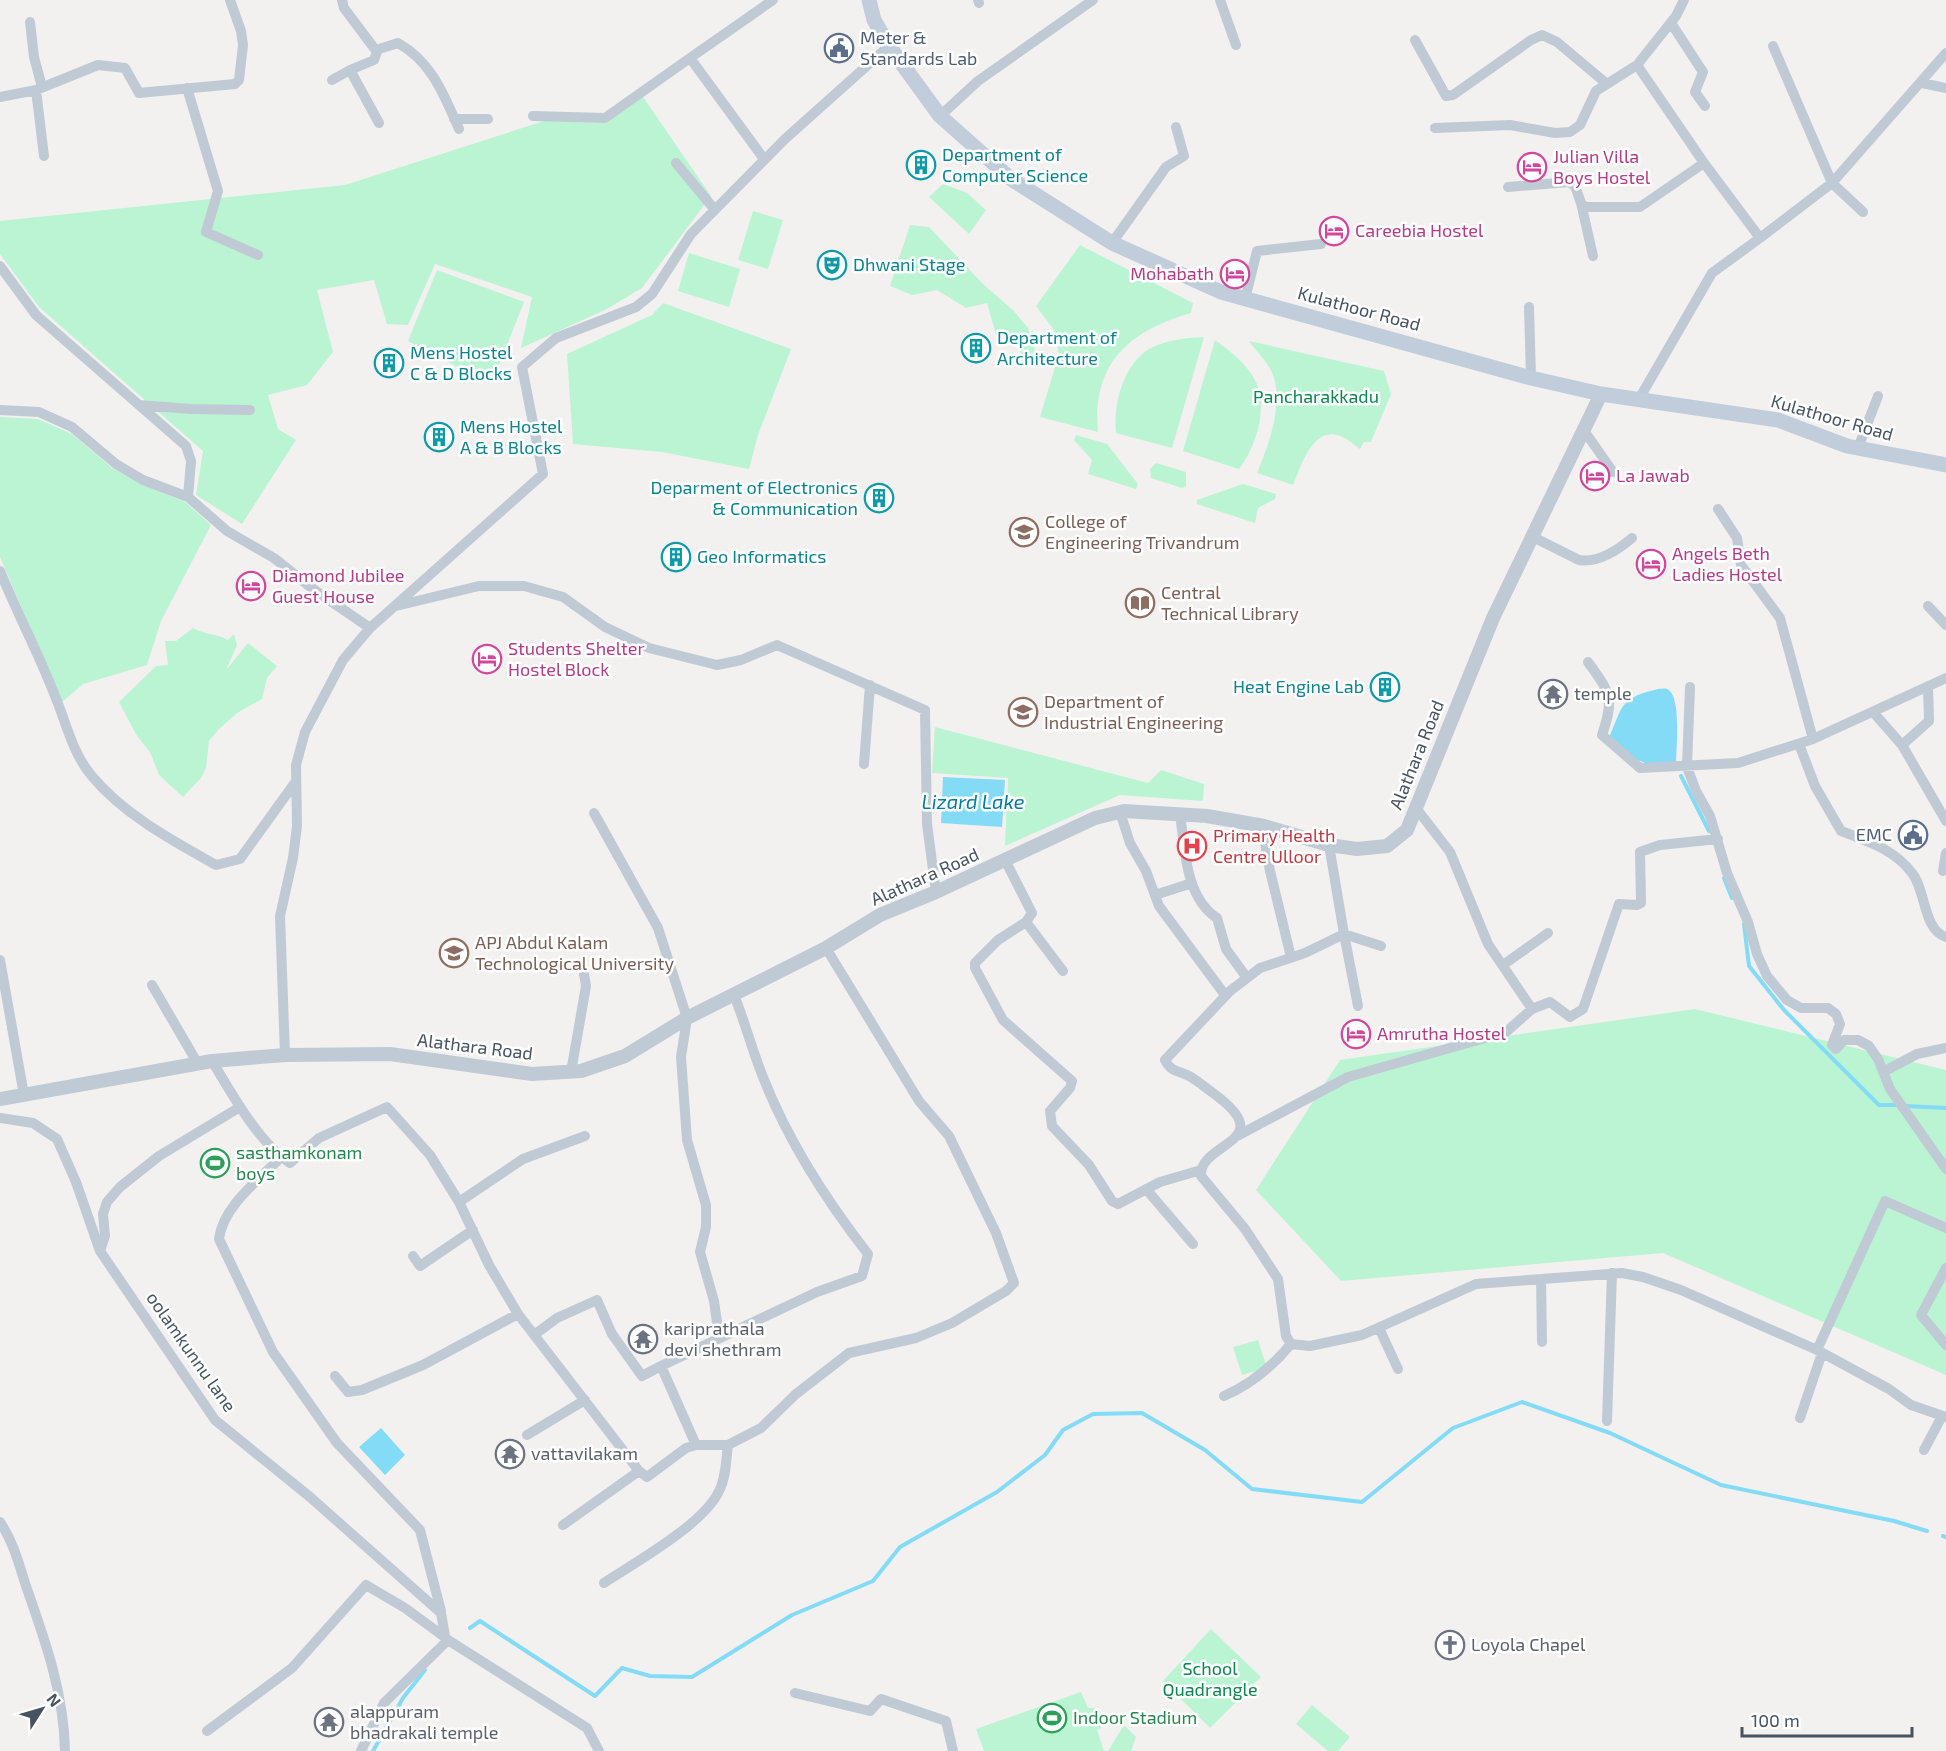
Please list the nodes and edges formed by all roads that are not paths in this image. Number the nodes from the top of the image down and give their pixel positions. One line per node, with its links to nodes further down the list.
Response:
1 (230, 0): 23 (street)
2 (342, 0): 14 (street)
3 (773, 0): 16 (street)
4 (869, 0): 12 (main road, Kulathoor Road)
5 (1094, 0): 28 (street)
6 (1220, 0): 11 (street)
7 (1684, 0): 9 (street)
8 (30, 22): 22 (street)
9 (1671, 22): 17 (street); 26 (street)
10 (1415, 40): 21 (street)
11 (1236, 45)
12 (889, 46): 28 (main road, Kulathoor Road); 34 (street)
13 (1773, 46): 37 (street)
14 (376, 50): 18 (street); 29 (street)
15 (1946, 53): 20 (street)
16 (690, 58): 27 (street); 34 (street)
17 (1637, 65): 21 (street); 36 (street)
18 (350, 70): 19 (street); 30 (street)
19 (332, 80)
20 (1922, 83): 24 (street); 37 (street)
21 (1607, 84): 32 (street)
22 (39, 88): 23 (street); 25 (street); 33 (street)
23 (188, 88): 45 (street)
24 (1946, 88)
25 (0, 97)
26 (1705, 106)
27 (533, 116)
28 (940, 116): 43 (main road, Kulathoor Road)
29 (488, 119)
30 (379, 123)
31 (1176, 127): 43 (street)
32 (1435, 128)
33 (44, 156)
34 (764, 159): 40 (street)
35 (676, 163): 40 (street)
36 (1704, 163): 39 (street); 42 (street)
37 (1832, 183): 41 (street); 42 (street)
38 (1508, 187): 39 (street)
39 (1581, 203): 46 (street)
40 (715, 210): 67 (street)
41 (1863, 212)
42 (1760, 238): 53 (street)
43 (1112, 243): 48 (main road, Kulathoor Road)
44 (1320, 244): 48 (street)
45 (258, 255)
46 (1593, 256)
47 (0, 266): 54 (street)
48 (1245, 299): 50 (main road, Kulathoor Road)
49 (1529, 307): 50 (street)
50 (1531, 378): 51 (main road, Kulathoor Road)
51 (1601, 394): 53 (main road, Kulathoor Road); 57 (street, Alathara Road)
52 (1878, 396): 58 (street)
53 (1639, 399): 58 (main road, Kulathoor Road)
54 (139, 405): 56 (street); 61 (street)
55 (0, 410): 61 (street)
56 (250, 410)
57 (1583, 429): 60 (street); 63 (street, Alathara Road)
58 (1858, 448): 59 (main road, Kulathoor Road)
59 (1946, 465)
60 (1613, 472)
61 (188, 497): 69 (street)
62 (1718, 509): 76 (street)
63 (1531, 536): 64 (street); 82 (street, Alathara Road)
64 (1632, 538)
65 (0, 571): 81 (street)
66 (1928, 606): 68 (street)
67 (392, 607): 69 (street); 72 (street)
68 (1946, 625)
69 (370, 628): 81 (street)
70 (1588, 662): 80 (street)
71 (1946, 678): 73 (street)
72 (870, 685): 79 (street); 94 (street)
73 (1928, 686): 75 (street); 78 (street)
74 (1689, 687): 80 (street)
75 (1873, 711): 76 (street); 78 (street)
76 (1814, 739): 77 (street)
77 (1799, 744): 80 (street); 99 (street)
78 (1902, 745): 86 (street)
79 (864, 764)
80 (1687, 767): 88 (street)
81 (294, 784): 115 (street)
82 (1416, 808): 89 (street, Alathara Road); 104 (street)
83 (1120, 812): 85 (street, Alathara Road); 91 (street, Alathara Road); 95 (street)
84 (594, 813): 113 (street)
85 (1180, 814): 87 (street, Alathara Road); 93 (street)
86 (1946, 821)
87 (1262, 826): 89 (street, Alathara Road); 102 (street)
88 (1718, 839): 112 (street); 118 (street)
89 (1329, 845): 98 (street)
90 (1946, 852): 92 (street)
91 (1005, 860): 94 (street, Alathara Road); 96 (street)
92 (1942, 871)
93 (1192, 883): 95 (street); 107 (street)
94 (936, 892): 101 (street, Alathara Road)
95 (1155, 895): 110 (street)
96 (1026, 922): 105 (street); 128 (street)
97 (1548, 933): 104 (street)
98 (1344, 934): 100 (street); 102 (street); 111 (street)
99 (1946, 937)
100 (1381, 946)
101 (826, 948): 109 (street, Alathara Road); 156 (street)
102 (1291, 957): 107 (street)
103 (0, 960): 119 (street)
104 (1503, 965): 112 (street)
105 (1063, 971)
106 (584, 974): 117 (street)
107 (1247, 978): 110 (street)
108 (152, 985): 116 (street)
109 (734, 995): 113 (street, Alathara Road); 141 (street)
110 (1225, 995): 123 (street)
111 (1358, 1006)
112 (1532, 1009): 123 (street)
113 (687, 1018): 117 (street, Alathara Road); 141 (street)
114 (1946, 1048): 118 (street)
115 (285, 1055): 116 (street, Alathara Road); 117 (street, Alathara Road)
116 (205, 1063): 119 (street, Alathara Road); 121 (street)
117 (571, 1072)
118 (1883, 1072): 126 (street)
119 (24, 1095): 120 (street, Alathara Road)
120 (0, 1099)
121 (240, 1107): 125 (street); 133 (street)
122 (0, 1118): 133 (street, oolamkunnu lane)
123 (1239, 1135): 127 (street)
124 (585, 1136): 129 (street)
125 (281, 1157): 129 (street); 163 (street)
126 (1946, 1169)
127 (1201, 1170): 128 (street); 143 (street)
128 (1146, 1189): 132 (street)
129 (459, 1202): 131 (street)
130 (1946, 1228): 145 (street)
131 (472, 1230): 134 (street); 138 (street)
132 (1194, 1244)
133 (100, 1251): 163 (street, oolamkunnu lane)
134 (413, 1256)
135 (1946, 1268): 144 (street)
136 (1612, 1273): 137 (street); 145 (street); 153 (street)
137 (1541, 1279): 139 (street); 142 (street)
138 (518, 1314): 140 (street); 148 (street)
139 (1379, 1328): 143 (street); 147 (street)
140 (534, 1335): 146 (street); 150 (street)
141 (719, 1337): 146 (street)
142 (1542, 1342)
143 (1291, 1344): 149 (street)
144 (1946, 1345)
145 (1820, 1351): 151 (street); 152 (street)
146 (661, 1366): 155 (street)
147 (1398, 1369)
148 (335, 1376)
149 (1224, 1396)
150 (585, 1400): 154 (street); 158 (street)
151 (1944, 1417): 157 (street)
152 (1800, 1418)
153 (1607, 1421)
154 (527, 1435)
155 (696, 1445): 156 (street); 158 (street)
156 (728, 1445): 162 (street)
157 (1924, 1450)
158 (639, 1471): 160 (street)
159 (0, 1522): 161 (street)
160 (563, 1525)
161 (5, 1542): 167 (street)
162 (604, 1583)
163 (441, 1613): 164 (street)
164 (446, 1638): 166 (street); 168 (street); 169 (street)
165 (795, 1693): 170 (street)
166 (207, 1731)
167 (65, 1751)
168 (361, 1751)
169 (599, 1751)
170 (953, 1751)

